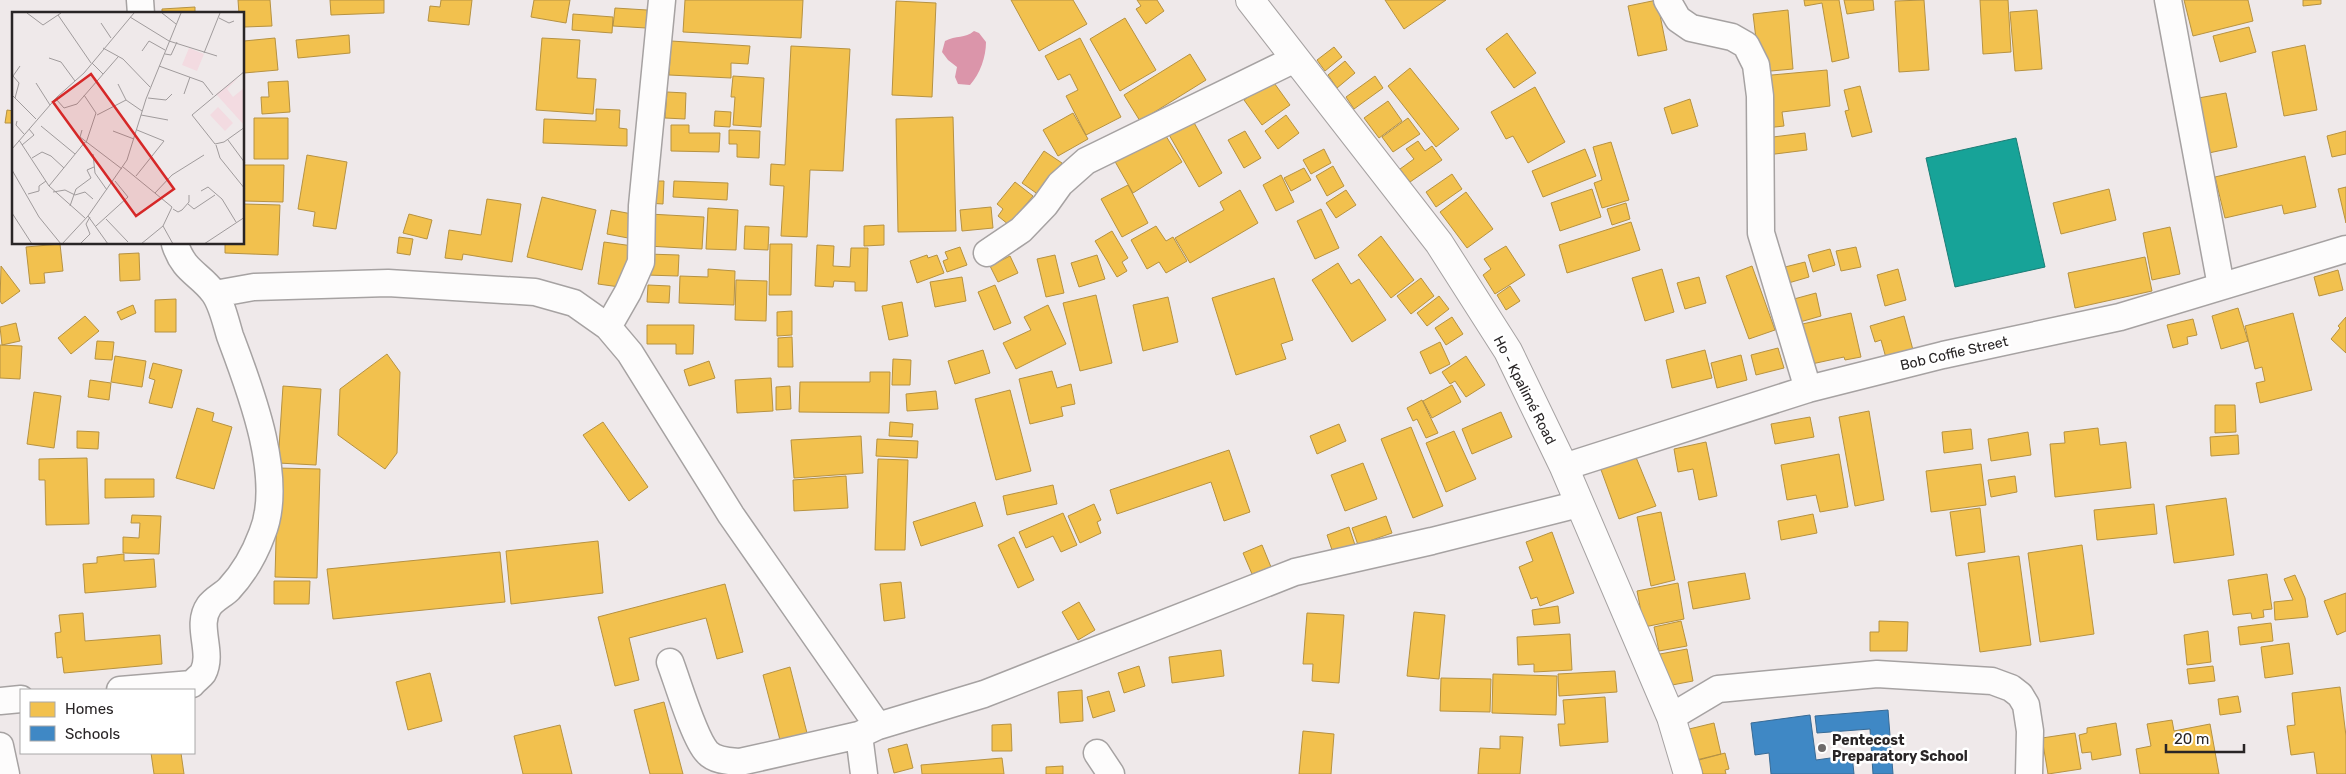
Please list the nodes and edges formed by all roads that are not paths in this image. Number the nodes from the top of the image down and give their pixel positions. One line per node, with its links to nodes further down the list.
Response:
1 (662, 0): 11 (street)
2 (1250, 0): 5 (main road, Ho - Kpalimé Road)
3 (1667, 0): 12 (street)
4 (2168, 0): 9 (street)
5 (1295, 59): 8 (street); 13 (main road, Ho - Kpalimé Road)
6 (175, 245): 10 (street)
7 (2346, 249): 9 (street, Bob Coffie Street)
8 (987, 253)
9 (2221, 286): 12 (street, Bob Coffie Street)
10 (215, 294): 11 (street); 16 (street)
11 (608, 327): 20 (street)
12 (1808, 389): 13 (street, Bob Coffie Street)
13 (1564, 467): 14 (main road, Ho - Kpalimé Road)
14 (1578, 504): 19 (main road, Ho - Kpalimé Road); 20 (street)
15 (670, 662): 20 (street)
16 (132, 689)
17 (20, 699): 18 (street)
18 (0, 701)
19 (1671, 717): 24 (main road, Ho - Kpalimé Road); 25 (street)
20 (869, 731): 23 (street)
21 (0, 746): 22 (street)
22 (6, 774)
23 (864, 774)
24 (1688, 774)
25 (2029, 774)

